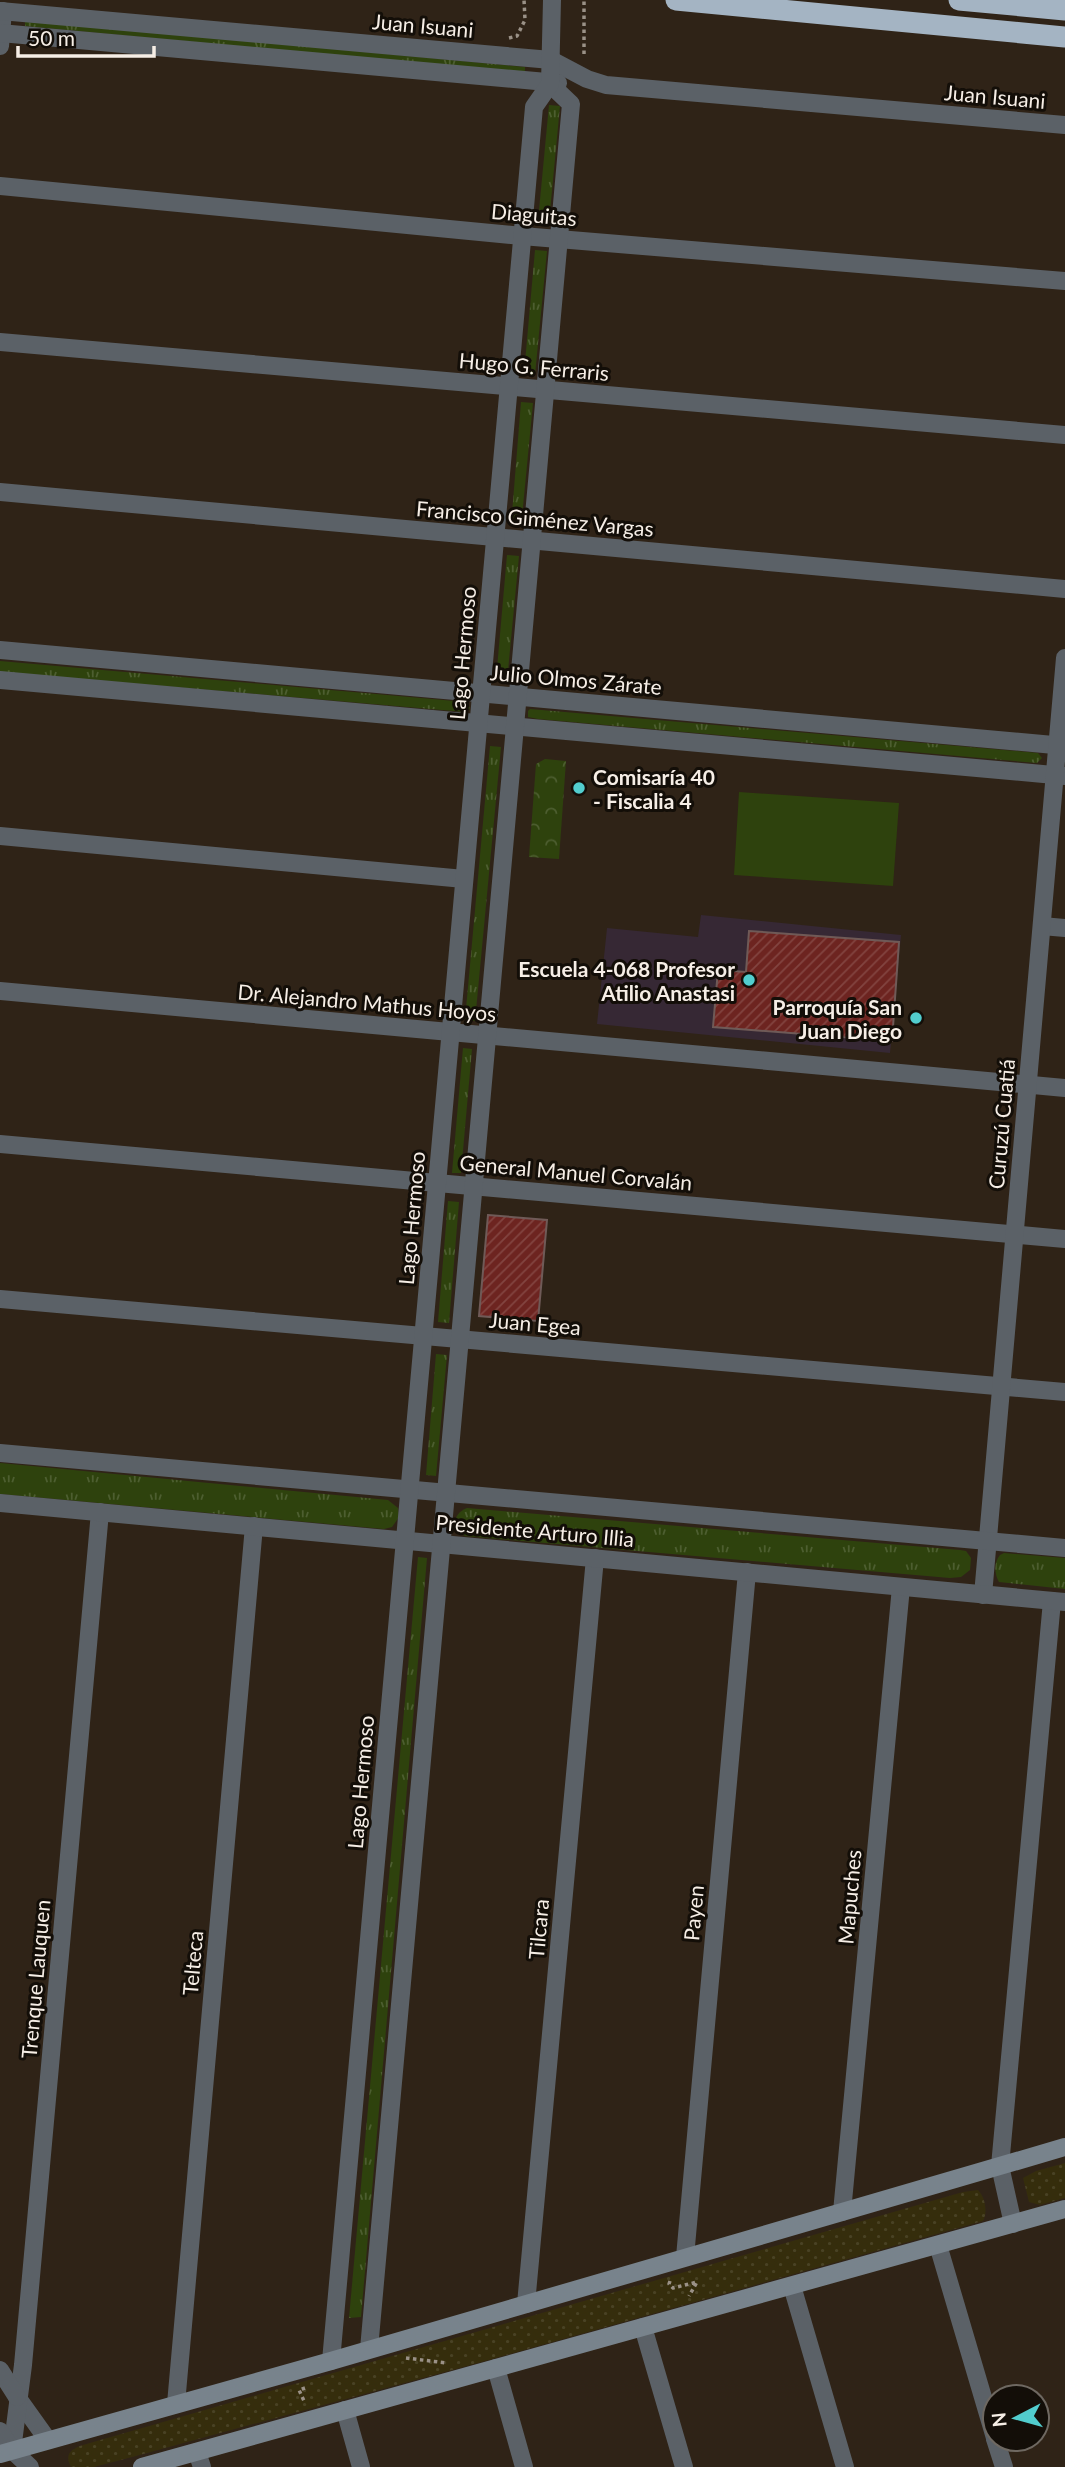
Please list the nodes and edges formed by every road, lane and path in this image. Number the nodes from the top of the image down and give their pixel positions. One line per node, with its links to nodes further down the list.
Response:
1 (552, 0): 10 (street, Lago Hermoso)
2 (584, 0): 9 (path)
3 (677, 0): 8 (highway)
4 (959, 0): 5 (highway)
5 (1065, 10)
6 (1, 11): 7 (street); 10 (street, Juan Isuani)
7 (0, 37): 12 (street, Juan Isuani)
8 (1065, 37)
9 (584, 54)
10 (551, 60): 11 (street, Juan Isuani); 12 (street, Lago Hermoso)
11 (587, 79): 12 (street, Juan Isuani); 13 (street, Juan Isuani)
12 (550, 84): 15 (street, Lago Hermoso); 16 (street)
13 (1065, 125)
14 (0, 186): 15 (street, Diaguitas)
15 (522, 236): 16 (street, Diaguitas); 19 (street, Lago Hermoso)
16 (560, 239): 17 (street, Diaguitas); 20 (street)
17 (1065, 281)
18 (0, 342): 19 (street, Hugo G. Ferraris)
19 (509, 386): 20 (street, Hugo G. Ferraris); 23 (street, Lago Hermoso)
20 (546, 389): 21 (street, Hugo G. Ferraris); 24 (street)
21 (1065, 435)
22 (0, 492): 23 (street, Francisco Giménez Vargas)
23 (495, 537): 24 (street, Francisco Giménez Vargas); 29 (street, Lago Hermoso)
24 (533, 541): 25 (street, Francisco Giménez Vargas); 30 (street)
25 (1065, 589)
26 (0, 650): 29 (street, Julio Olmos Zárate)
27 (1065, 658): 33 (street, Curuzú Cuatiá)
28 (0, 680): 31 (street)
29 (481, 693): 30 (street, Julio Olmos Zárate); 31 (street, Lago Hermoso)
30 (518, 696): 32 (street); 33 (street, Julio Olmos Zárate)
31 (478, 723): 32 (street); 36 (street, Lago Hermoso)
32 (515, 726): 34 (street); 41 (street)
33 (1061, 746): 34 (street, Curuzú Cuatiá)
34 (1060, 775): 37 (street, Curuzú Cuatiá)
35 (0, 836): 36 (street)
36 (464, 879): 40 (street, Lago Hermoso)
37 (1042, 926): 38 (street); 42 (street, Curuzú Cuatiá)
38 (1065, 928)
39 (0, 991): 40 (street, Dr. Alejandro Mathus Hoyos)
40 (451, 1032): 41 (street, Dr. Alejandro Mathus Hoyos); 45 (street, Lago Hermoso)
41 (486, 1035): 42 (street, Dr. Alejandro Mathus Hoyos); 46 (street)
42 (1028, 1084): 43 (street, Dr. Alejandro Mathus Hoyos); 47 (street, Curuzú Cuatiá)
43 (1065, 1088)
44 (0, 1144): 45 (street, General Manuel Corvalán)
45 (437, 1183): 46 (street, General Manuel Corvalán); 50 (street, Lago Hermoso)
46 (473, 1186): 47 (street, General Manuel Corvalán); 51 (street)
47 (1015, 1234): 48 (street, General Manuel Corvalán); 52 (street, Curuzú Cuatiá)
48 (1065, 1239)
49 (0, 1299): 50 (street, Juan Egea)
50 (424, 1336): 51 (street, Juan Egea); 55 (street, Lago Hermoso)
51 (460, 1339): 52 (street, Juan Egea); 56 (street)
52 (1001, 1387): 53 (street, Juan Egea); 61 (street, Curuzú Cuatiá)
53 (1065, 1392)
54 (0, 1453): 55 (street, Presidente Arturo Illia)
55 (410, 1489): 56 (street, Presidente Arturo Illia); 60 (street, Lago Hermoso)
56 (446, 1492): 61 (street, Presidente Arturo Illia); 62 (street)
57 (0, 1503): 58 (street, Presidente Arturo Illia)
58 (100, 1512): 59 (street, Presidente Arturo Illia); 88 (street, Trenque Lauquen)
59 (254, 1527): 60 (street, Presidente Arturo Illia); 89 (street, Telteca)
60 (405, 1540): 62 (street, Presidente Arturo Illia); 83 (street, Lago Hermoso)
61 (988, 1541): 63 (street, Presidente Arturo Illia); 67 (street, Curuzú Cuatiá)
62 (442, 1544): 64 (street, Presidente Arturo Illia); 82 (street)
63 (1065, 1548)
64 (595, 1558): 65 (street, Presidente Arturo Illia); 79 (street, Tilcara)
65 (747, 1572): 66 (street, Presidente Arturo Illia); 75 (street, Payen)
66 (901, 1587): 67 (street, Presidente Arturo Illia); 72 (street, Mapuches)
67 (983, 1595): 68 (street, Presidente Arturo Illia)
68 (1059, 1602): 70 (street)
69 (1065, 2147): 70 (main road)
70 (1000, 2166): 72 (main road); 73 (street)
71 (1065, 2209): 73 (main road)
72 (842, 2212): 75 (main road)
73 (1013, 2224): 74 (main road)
74 (938, 2245): 77 (main road); 87 (street)
75 (685, 2257): 76 (main road)
76 (667, 2263): 78 (path); 79 (main road)
77 (792, 2286): 80 (main road); 100 (street)
78 (688, 2299)
79 (526, 2304): 81 (main road)
80 (643, 2327): 84 (main road); 99 (street)
81 (394, 2342): 82 (main road); 86 (path)
82 (369, 2349): 83 (main road)
83 (325, 2362): 89 (main road); 90 (path)
84 (496, 2368): 86 (main road); 98 (street)
85 (0, 2370): 88 (street)
86 (470, 2375): 90 (main road)
87 (981, 2391)
88 (17, 2397): 92 (street); 93 (street, Trenque Lauquen)
89 (176, 2404): 92 (main road)
90 (338, 2412): 94 (main road); 97 (street)
91 (0, 2431): 93 (street)
92 (47, 2440): 93 (main road)
93 (6, 2452): 95 (street)
94 (200, 2459): 96 (main road)
95 (30, 2467)
96 (142, 2467)
97 (361, 2467)
98 (524, 2467)
99 (684, 2467)
100 (845, 2467)

